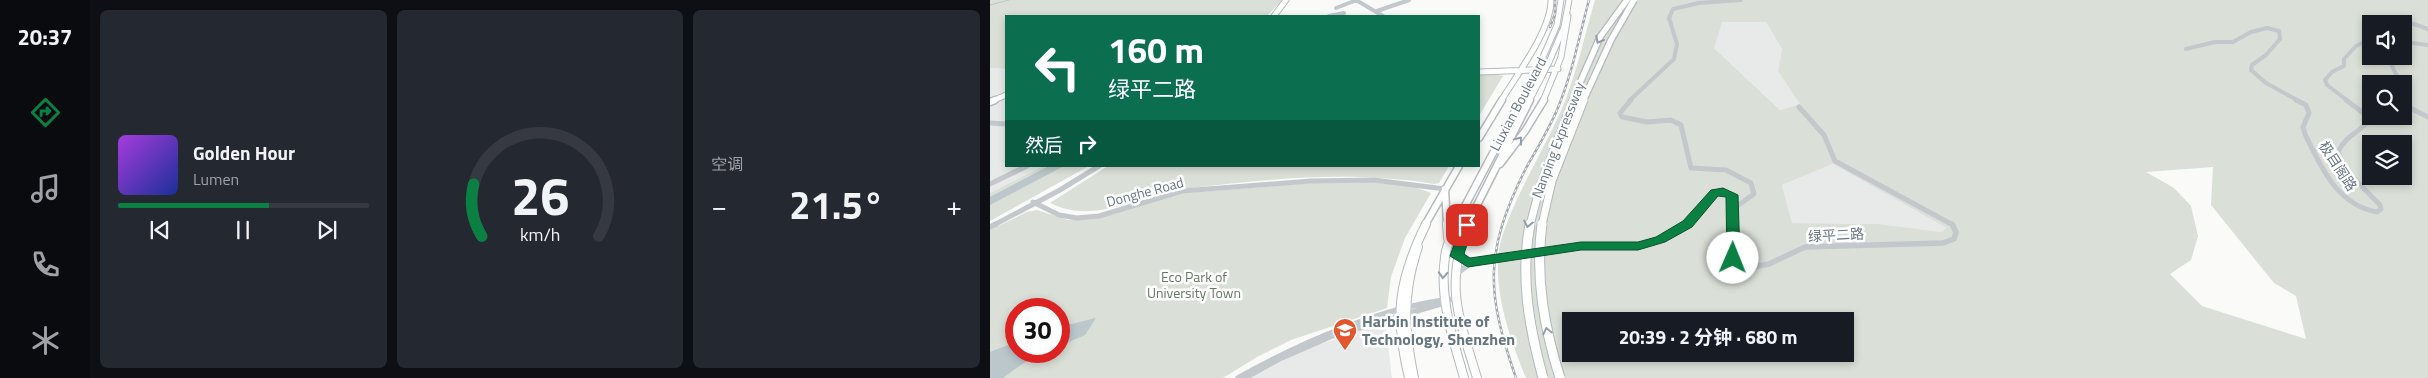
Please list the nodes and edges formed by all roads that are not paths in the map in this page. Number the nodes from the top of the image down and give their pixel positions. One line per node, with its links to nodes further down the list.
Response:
1 (1287, 0): 11 (main road)
2 (1357, 0): 10 (street); 12 (street)
3 (1408, 0): 10 (street)
4 (1549, 0): 21 (main road)
5 (1561, 0): 24 (main road, Liuxian Boulevard, bridge)
6 (1569, 0): 14 (main road, Liuxian Boulevard)
7 (1627, 0): 60 (highway, Nanping Expressway, one-way to 60, bridge)
8 (1634, 0): 61 (highway, Nanping Expressway, one-way to 8, bridge)
9 (1741, 0): 45 (street)
10 (1377, 11): 13 (street)
11 (1276, 15)
12 (1346, 15)
13 (1382, 15)
14 (1568, 16): 22 (main road); 24 (main road, Liuxian Boulevard, bridge)
15 (2412, 24): 16 (street)
16 (2428, 29)
17 (2362, 43): 20 (street, 极目阁路)
18 (2412, 43): 19 (street)
19 (2428, 45)
20 (2186, 49)
21 (1517, 69): 22 (main road); 23 (main road); 34 (main road); 35 (main road)
22 (1558, 69): 41 (main road, one-way to 22)
23 (1480, 71)
24 (1539, 74): 41 (main road, Liuxian Boulevard); 47 (main road, Liuxian Boulevard)
25 (1005, 94): 26 (main road)
26 (990, 101)
27 (1798, 107): 45 (street, 绿平二路)
28 (2412, 109): 29 (street)
29 (2428, 117)
30 (990, 123): 31 (street)
31 (999, 124): 32 (street); 33 (street)
32 (1005, 124)
33 (990, 129)
34 (1480, 130)
35 (1480, 136)
36 (1025, 167): 42 (street)
37 (1093, 167): 44 (street)
38 (1097, 167): 44 (street)
39 (1458, 167): 43 (main road)
40 (1462, 167): 43 (main road)
41 (1490, 179): 48 (main road, Liuxian Boulevard)
42 (990, 184)
43 (1446, 191): 44 (street, Donghe Road); 47 (main road); 53 (main road)
44 (1034, 203): 46 (street)
45 (1733, 209): 49 (street)
46 (990, 226)
47 (1448, 244): 52 (main road, Liuxian Boulevard, one-way to 52)
48 (1457, 256): 49 (street); 50 (main road, Liuxian Boulevard)
49 (1472, 262): 50 (street)
50 (1454, 276): 51 (main road, Liuxian Boulevard)
51 (1455, 299): 52 (street); 59 (main road, Liuxian Boulevard)
52 (1445, 301): 53 (street); 58 (main road, Liuxian Boulevard)
53 (1402, 312): 54 (street); 55 (street); 56 (main road); 57 (main road)
54 (1238, 378)
55 (1245, 378)
56 (1409, 378)
57 (1414, 378)
58 (1464, 378)
59 (1478, 378)
60 (1543, 378)
61 (1560, 378)

